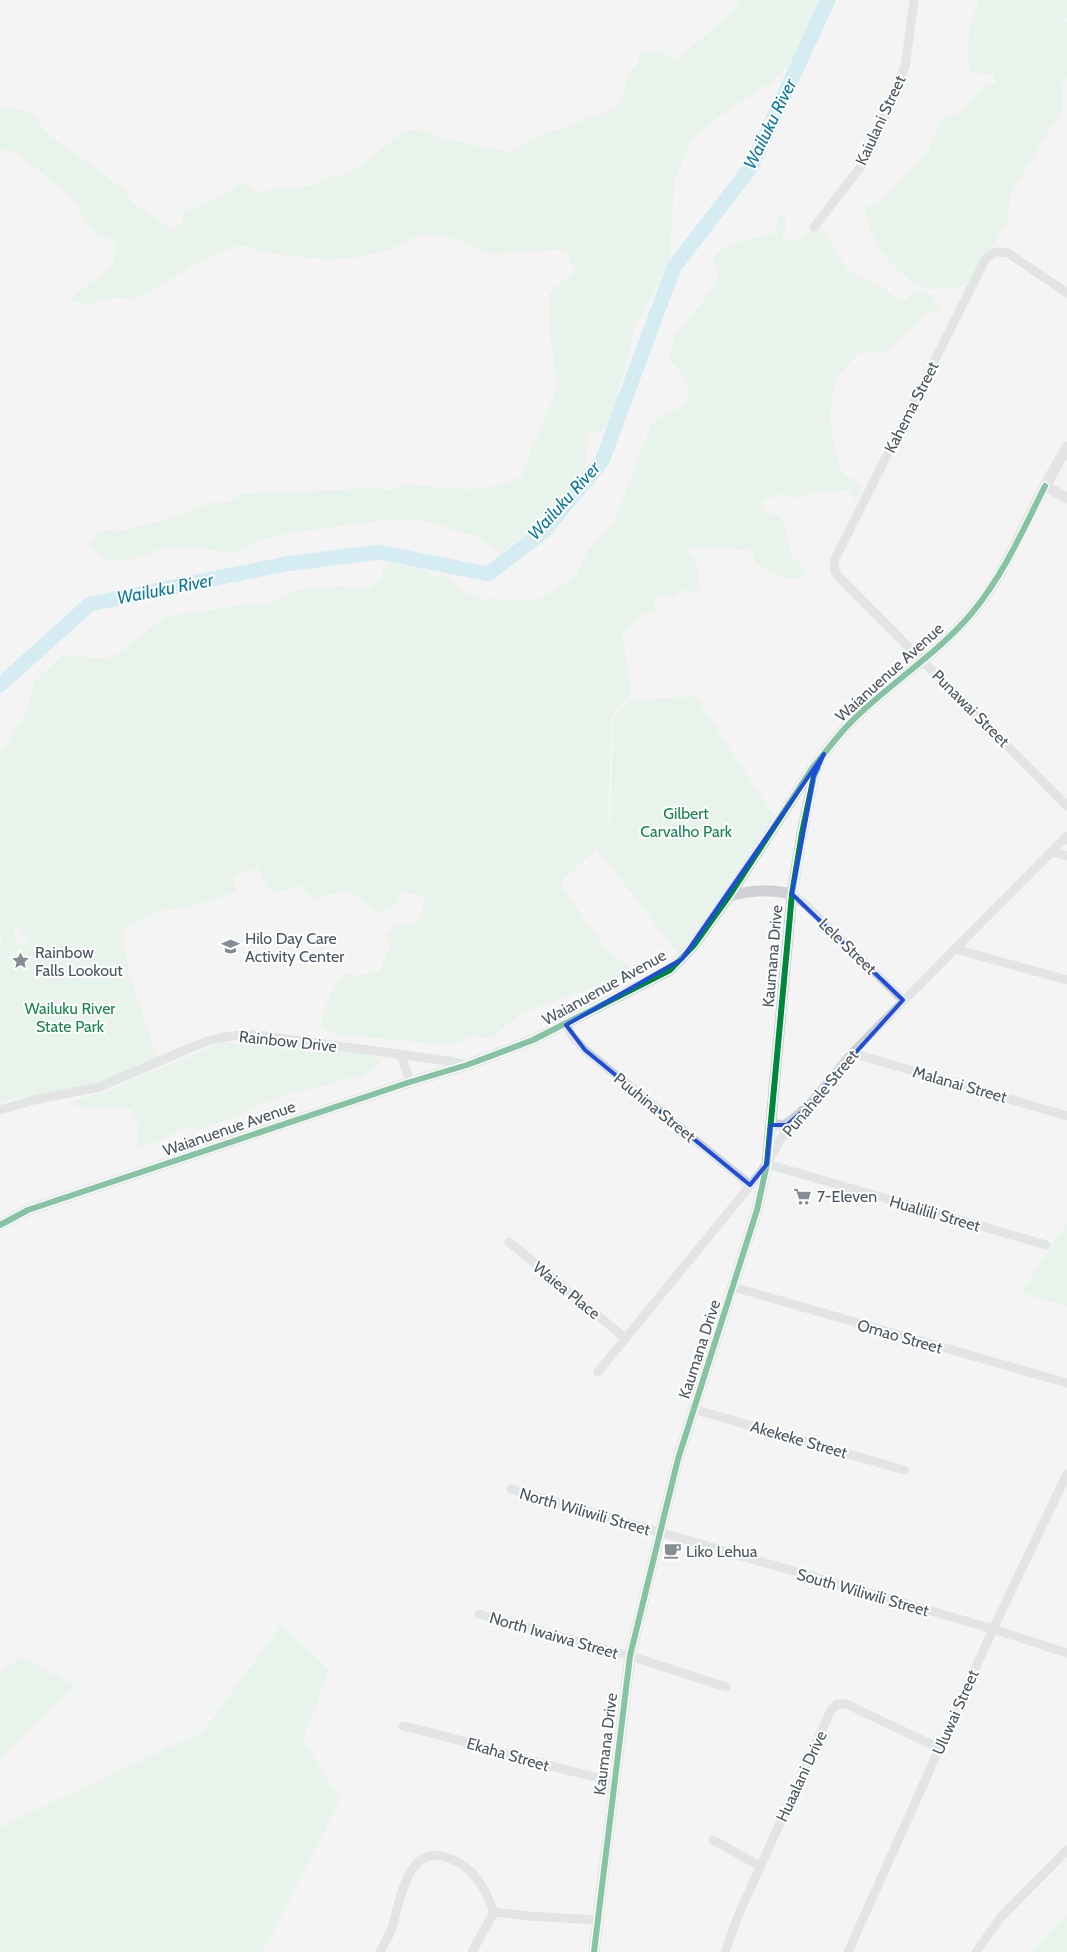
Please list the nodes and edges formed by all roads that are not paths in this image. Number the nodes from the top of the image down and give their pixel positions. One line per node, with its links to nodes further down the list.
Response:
1 (914, 0): 2 (street, Kaiulani Street)
2 (814, 227)
3 (1067, 293): 7 (street, Kahema Street)
4 (1067, 447): 5 (street, Waianuenue Avenue)
5 (1045, 486): 6 (street); 8 (street, Waianuenue Avenue)
6 (1067, 498)
7 (834, 568): 8 (street, Punawai Street)
8 (923, 660): 9 (street, Waianuenue Avenue); 10 (street, Punawai Street)
9 (824, 754): 14 (street, Kaumana Drive); 15 (street, Waianuenue Avenue)
10 (1067, 806)
11 (1067, 836): 12 (street, Punahele Street)
12 (1052, 852): 13 (street); 16 (street, Punahele Street)
13 (1067, 856)
14 (792, 894): 15 (street); 18 (street, Lele Street); 27 (street, Kaumana Drive)
15 (729, 896): 19 (street, Waianuenue Avenue)
16 (955, 950): 17 (street); 18 (street, Punahele Street)
17 (1067, 980)
18 (903, 1000): 20 (street, Punahele Street)
19 (566, 1025): 22 (street, Waianuenue Avenue); 29 (street, Puuhina Street)
20 (852, 1053): 25 (street, Punahele Street); 26 (street, Malanai Street)
21 (398, 1054): 22 (street, Rainbow Drive); 23 (street); 24 (street, Rainbow Drive)
22 (467, 1065): 23 (street, Waianuenue Avenue)
23 (410, 1082): 30 (street, Waianuenue Avenue)
24 (0, 1110)
25 (803, 1111): 27 (street); 28 (street, Punahele Street)
26 (1067, 1116)
27 (772, 1123): 28 (street, Kaumana Drive)
28 (767, 1164): 29 (street, Punahele Street); 32 (street, Hualilili Street); 33 (street, Kaumana Drive)
29 (750, 1185): 34 (street, Punahele Street)
30 (0, 1224)
31 (509, 1242): 34 (street, Waiea Place)
32 (1046, 1245)
33 (733, 1287): 36 (street, Omao Street); 37 (street, Kaumana Drive)
34 (625, 1338): 35 (street, Punahele Street)
35 (598, 1372)
36 (1067, 1383)
37 (693, 1409): 38 (street, Akekeke Street); 41 (street, Kaumana Drive)
38 (904, 1470)
39 (1067, 1474): 43 (street, Uluwai Street)
40 (511, 1490): 41 (street, North Wiliwili Street)
41 (659, 1533): 43 (street, South Wiliwili Street); 45 (street, Kaumana Drive)
42 (479, 1614): 45 (street, North Iwaiwa Street)
43 (993, 1629): 44 (street, South Wiliwili Street); 48 (street, Uluwai Street)
44 (1067, 1653)
45 (630, 1656): 46 (street, North Iwaiwa Street); 49 (street, Kaumana Drive)
46 (726, 1687)
47 (403, 1726): 49 (street, Ekaha Street)
48 (939, 1748): 52 (street, Huaalani Drive); 59 (street, Uluwai Street)
49 (614, 1781): 54 (street, Kaumana Drive)
50 (713, 1840): 52 (street)
51 (1067, 1850): 60 (street)
52 (760, 1866): 58 (street, Huaalani Drive)
53 (494, 1912): 54 (street); 55 (street); 56 (street)
54 (597, 1920): 57 (street, Kaumana Drive)
55 (380, 1952)
56 (472, 1952)
57 (594, 1952)
58 (725, 1952)
59 (848, 1952)
60 (976, 1952)

